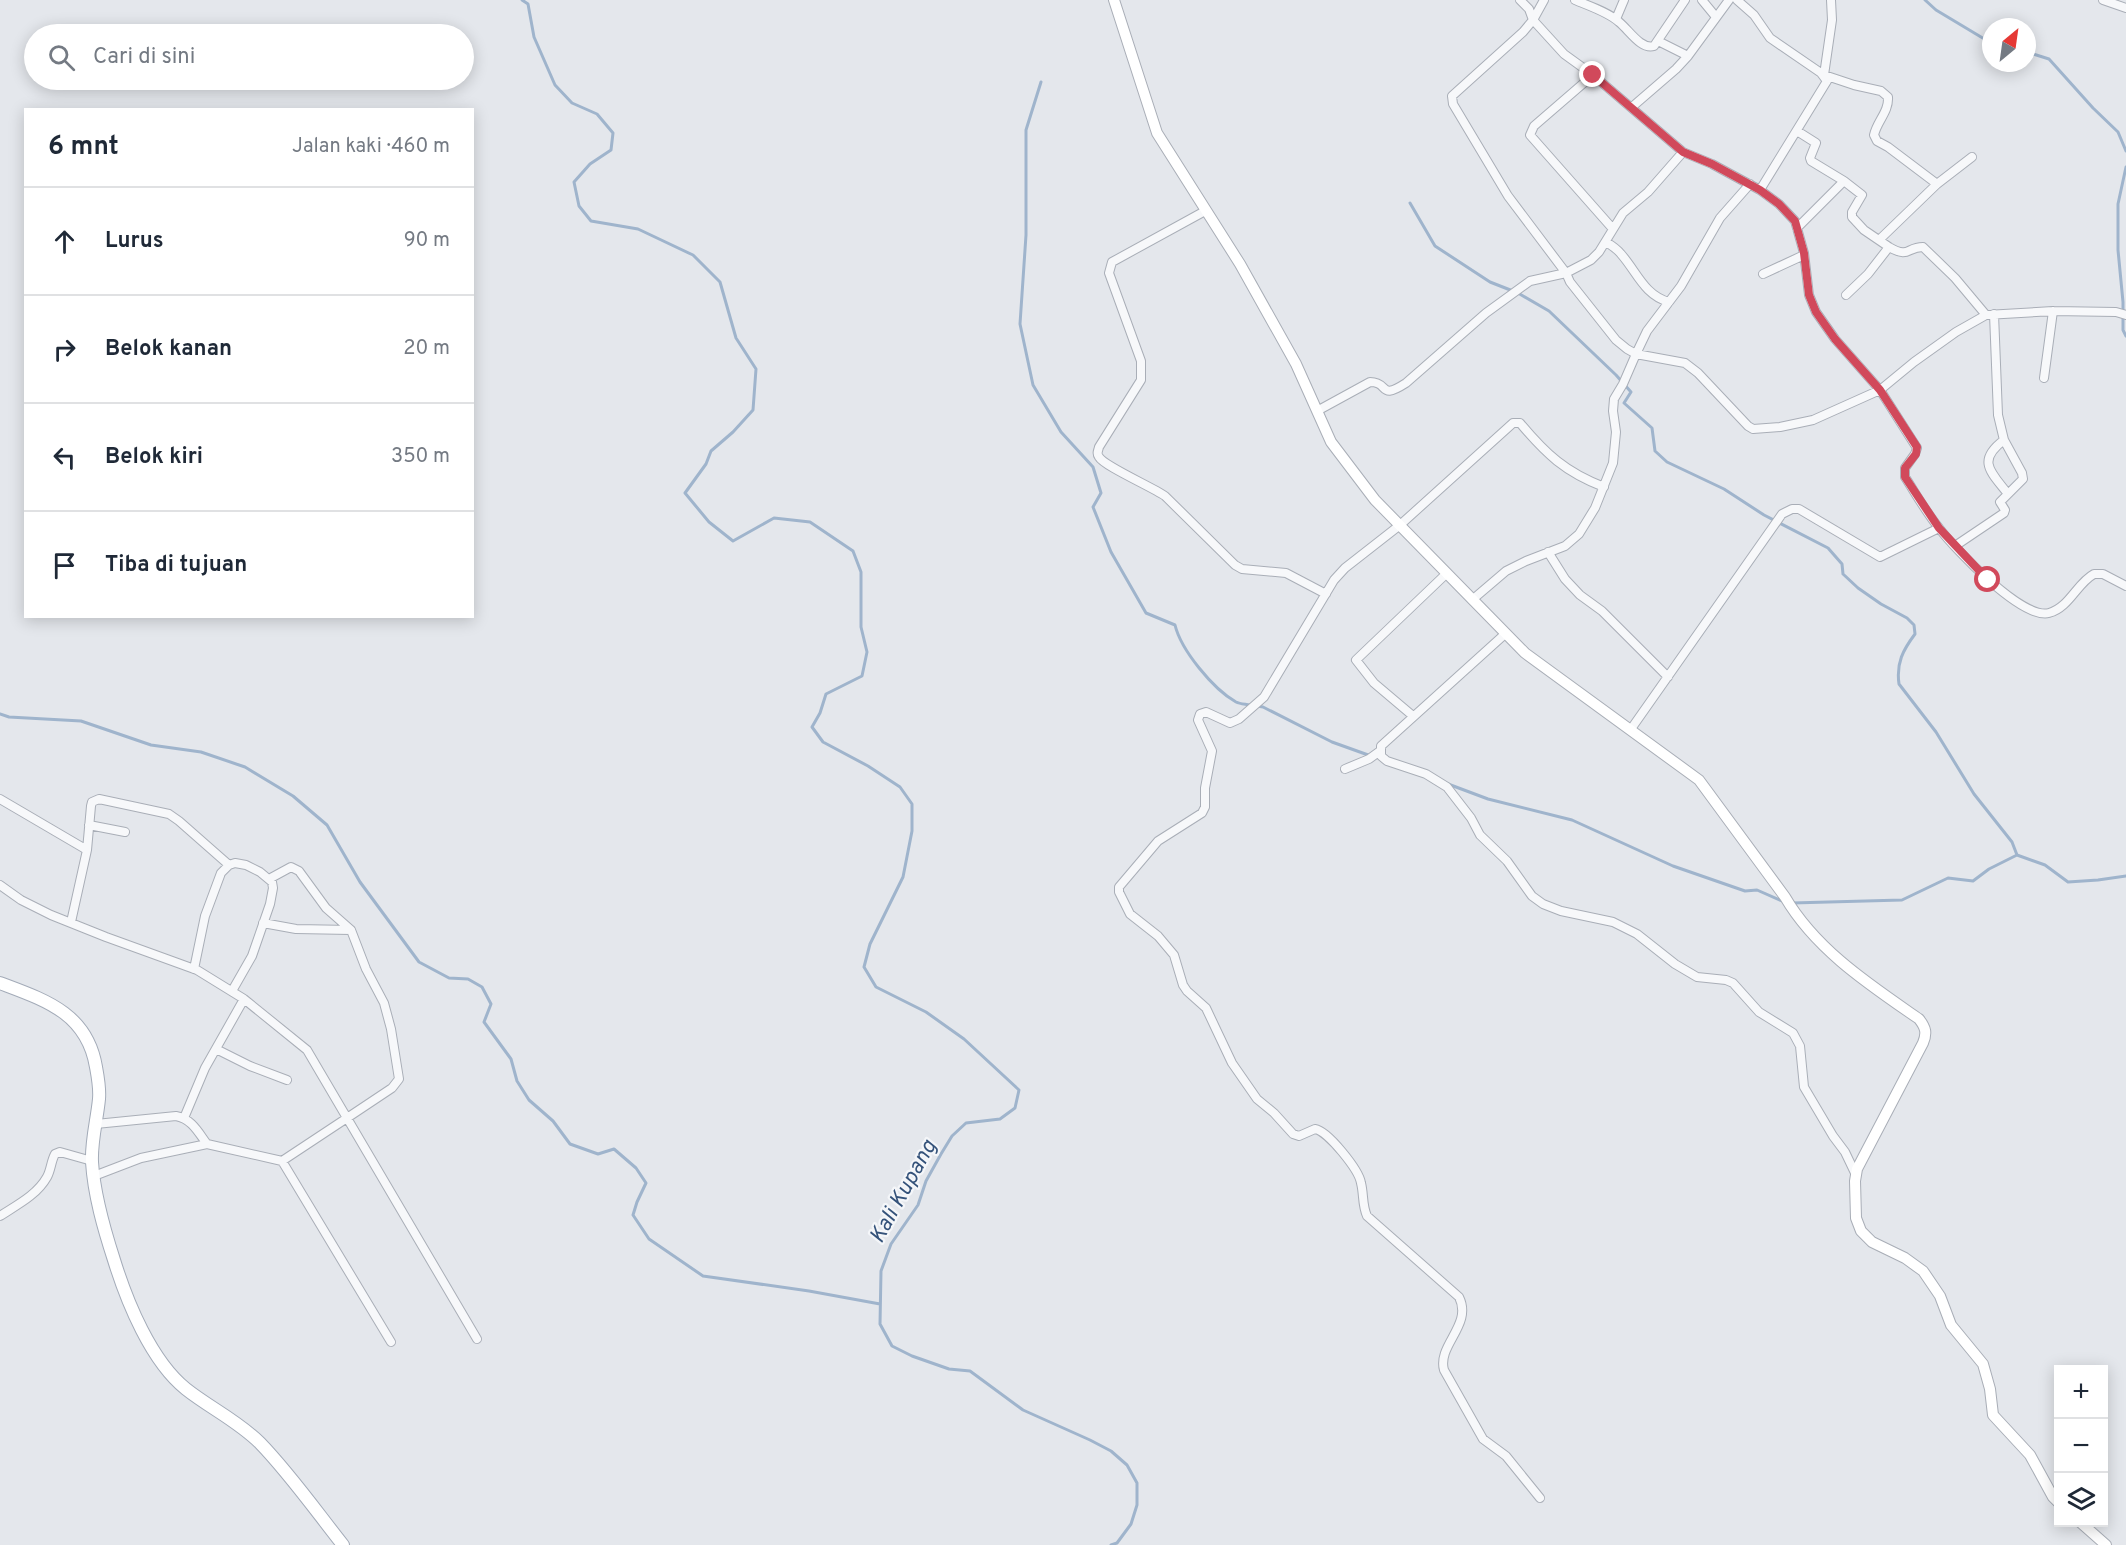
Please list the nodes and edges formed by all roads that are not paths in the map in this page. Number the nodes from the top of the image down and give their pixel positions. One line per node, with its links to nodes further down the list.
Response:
1 (1114, 0): 28 (street)
2 (1521, 0): 15 (street)
3 (1544, 0): 15 (street)
4 (1575, 0): 14 (street)
5 (1624, 0): 14 (street)
6 (1685, 0): 16 (street)
7 (1702, 0): 13 (street)
8 (1729, 0): 13 (street)
9 (1737, 0): 19 (street)
10 (1832, 0): 19 (street)
11 (2103, 0): 12 (street)
12 (2126, 8)
13 (1716, 17): 17 (street)
14 (1616, 19): 16 (street)
15 (1533, 20): 18 (street); 35 (street)
16 (1658, 40): 17 (street)
17 (1688, 56): 20 (street)
18 (1593, 75): 20 (street); 30 (street)
19 (1824, 75): 21 (street); 26 (street)
20 (1632, 107): 22 (street)
21 (1797, 131): 24 (street); 27 (street)
22 (1683, 152): 25 (street); 30 (street)
23 (1972, 157): 26 (street)
24 (1844, 181): 29 (street); 31 (street)
25 (1750, 184): 27 (street); 38 (street)
26 (1937, 184): 31 (street)
27 (1760, 190): 29 (street)
28 (1205, 211): 45 (street); 55 (street)
29 (1797, 228): 34 (street)
30 (1613, 229): 32 (street)
31 (1879, 240): 33 (street)
32 (1606, 242): 35 (street); 38 (street)
33 (1889, 247): 37 (street); 40 (street)
34 (1804, 255): 36 (street); 44 (street)
35 (1566, 273): 42 (street); 45 (street)
36 (1763, 274)
37 (1846, 295)
38 (1669, 302): 42 (street)
39 (2053, 311): 40 (street); 41 (street); 43 (street)
40 (1990, 315): 44 (street); 46 (street)
41 (2126, 315)
42 (1636, 354): 44 (street); 47 (street)
43 (2044, 378)
44 (1880, 390): 50 (street)
45 (1317, 411): 49 (street)
46 (2004, 440): 48 (street); 48 (street)
47 (1604, 487): 49 (street); 52 (street)
48 (2008, 494): 51 (street)
49 (1400, 525): 53 (street); 55 (street)
50 (1939, 528): 51 (street); 58 (street)
51 (1955, 546): 54 (street)
52 (1548, 552): 56 (street); 58 (street)
53 (1446, 574): 56 (street); 59 (street)
54 (2126, 586)
55 (1326, 594): 90 (street)
56 (1472, 600): 57 (street)
57 (1505, 634): 59 (street); 60 (street)
58 (1668, 677): 60 (street)
59 (1413, 716): 61 (street)
60 (1631, 729): 85 (street)
61 (1380, 751): 62 (street); 85 (street)
62 (1345, 770)
63 (0, 799): 66 (street)
64 (89, 825): 65 (street); 66 (street); 67 (street)
65 (125, 832)
66 (87, 850): 70 (street)
67 (229, 865): 68 (street); 73 (street)
68 (269, 879): 71 (street); 72 (street)
69 (0, 885): 70 (street)
70 (71, 922): 73 (street)
71 (262, 923): 72 (street); 75 (street)
72 (351, 930): 80 (street)
73 (194, 969): 75 (street)
74 (0, 983): 81 (main road)
75 (232, 991): 76 (street)
76 (244, 999): 77 (street); 80 (street)
77 (216, 1049): 78 (street); 79 (street)
78 (287, 1080)
79 (184, 1118): 81 (street); 82 (street)
80 (347, 1118): 84 (street); 88 (street)
81 (96, 1124): 83 (main road)
82 (207, 1144): 84 (street); 86 (street)
83 (92, 1161): 86 (main road); 87 (street)
84 (282, 1161): 89 (street)
85 (1856, 1175): 91 (street)
86 (94, 1176): 93 (main road)
87 (0, 1216)
88 (477, 1339)
89 (391, 1341)
90 (1540, 1498)
91 (2054, 1498)
92 (2086, 1527): 94 (street)
93 (343, 1545)
94 (2106, 1545)

